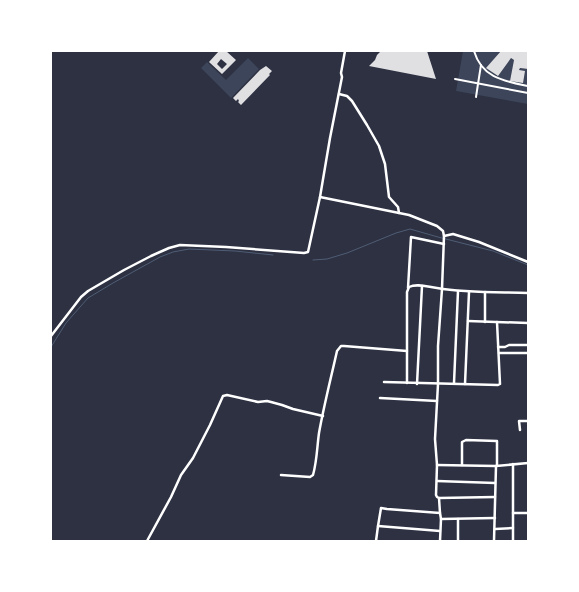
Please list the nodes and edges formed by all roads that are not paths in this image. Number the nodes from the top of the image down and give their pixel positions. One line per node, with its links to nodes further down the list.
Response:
1 (345, 51): 8 (street)
2 (474, 51): 3 (street)
3 (482, 66): 5 (street); 6 (street)
4 (455, 79): 5 (street)
5 (478, 84): 7 (street); 9 (street)
6 (528, 86)
7 (528, 93)
8 (339, 94): 10 (street); 11 (street)
9 (476, 97)
10 (320, 197): 11 (street); 26 (street)
11 (400, 213): 12 (street)
12 (444, 236): 13 (street); 14 (street)
13 (444, 242): 16 (street); 17 (street)
14 (528, 262)
15 (422, 286): 16 (street); 17 (street); 34 (street)
16 (408, 289): 29 (street)
17 (442, 289): 18 (street); 35 (street)
18 (458, 291): 19 (street); 36 (street)
19 (469, 292): 20 (street); 22 (street)
20 (485, 292): 21 (street); 23 (street)
21 (528, 293)
22 (468, 321): 23 (street); 37 (street)
23 (485, 322): 24 (street)
24 (497, 322): 25 (street); 28 (street)
25 (528, 323)
26 (51, 336)
27 (528, 345): 28 (street)
28 (498, 347): 30 (street)
29 (407, 351): 33 (street); 40 (street)
30 (498, 353): 31 (street); 37 (street)
31 (528, 353)
32 (384, 382): 33 (street)
33 (407, 383): 34 (street)
34 (417, 384): 35 (street)
35 (438, 384): 36 (street); 39 (street)
36 (454, 384): 37 (street)
37 (465, 384)
38 (380, 398): 39 (street)
39 (437, 401): 47 (street)
40 (323, 416): 48 (street); 63 (street)
41 (528, 421): 42 (street)
42 (520, 430)
43 (528, 463): 44 (street)
44 (513, 464): 46 (street); 54 (street)
45 (462, 465): 46 (street); 46 (street); 47 (street)
46 (496, 465): 50 (street)
47 (437, 466): 49 (street)
48 (281, 475)
49 (437, 481): 50 (street); 52 (street)
50 (495, 483): 51 (street)
51 (495, 497): 52 (street); 56 (street)
52 (439, 498): 53 (street)
53 (440, 513): 57 (street); 59 (street)
54 (513, 513): 55 (street); 60 (street)
55 (528, 513)
56 (495, 518): 58 (street); 61 (street)
57 (441, 519): 58 (street); 62 (street)
58 (458, 519): 66 (street)
59 (378, 526): 62 (street); 64 (street)
60 (513, 528): 61 (street); 68 (street)
61 (495, 529): 67 (street)
62 (440, 531): 65 (street)
63 (147, 541)
64 (376, 541)
65 (440, 541)
66 (458, 541)
67 (494, 541)
68 (513, 541)

